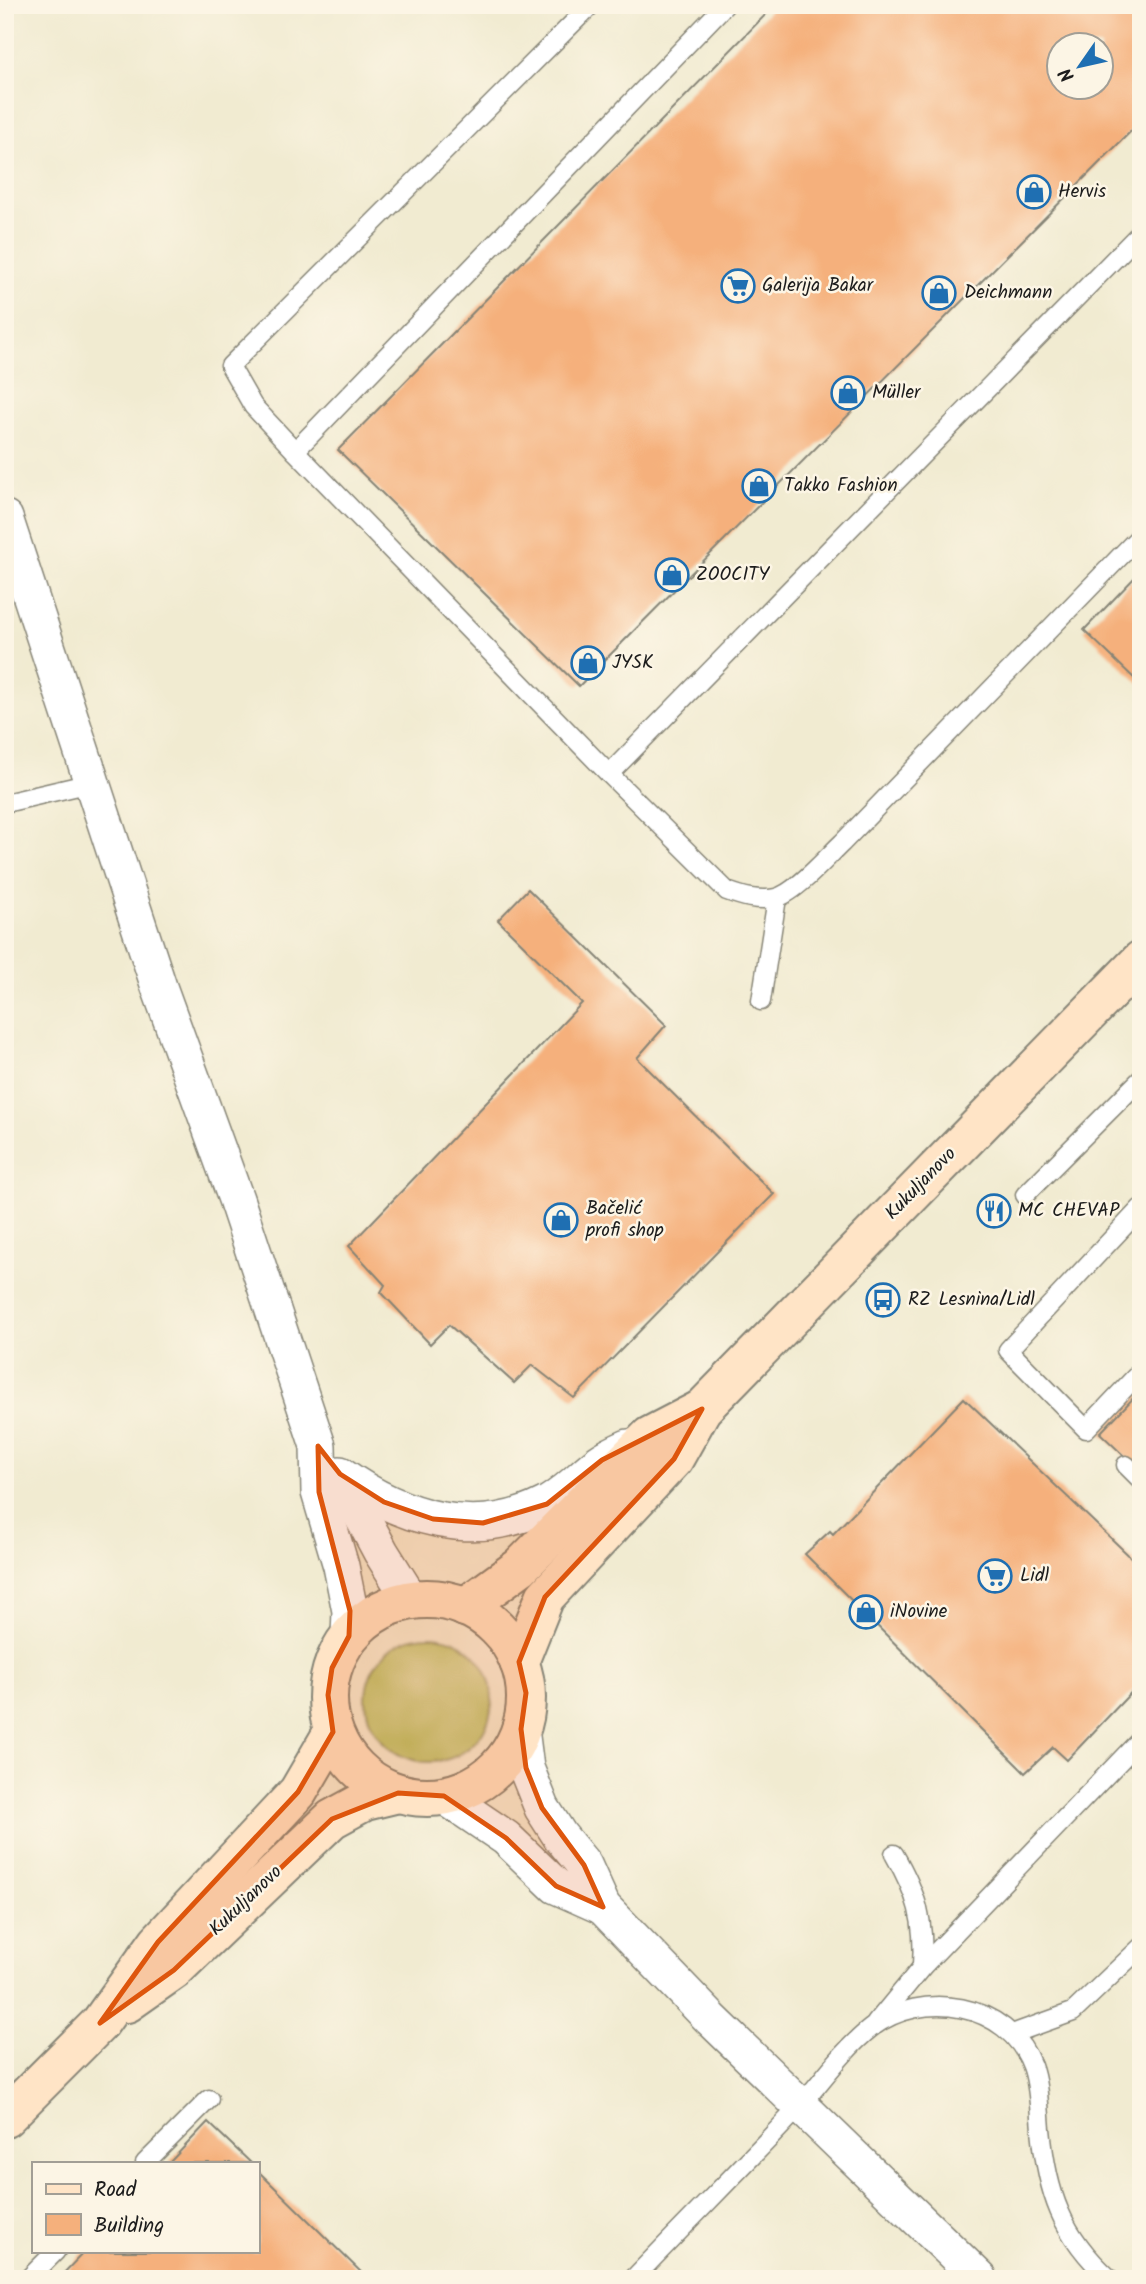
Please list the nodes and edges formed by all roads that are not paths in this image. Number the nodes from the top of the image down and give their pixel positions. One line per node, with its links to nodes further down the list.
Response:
1 (591, 5): 4 (lane)
2 (725, 5): 4 (lane)
3 (1141, 232): 7 (lane)
4 (295, 451): 7 (lane)
5 (5, 518): 8 (street)
6 (1141, 536): 10 (lane)
7 (609, 775): 10 (lane)
8 (91, 783): 9 (lane); 19 (street)
9 (5, 803)
10 (777, 898): 12 (lane)
11 (1138, 969): 17 (main road, Kukuljanovo)
12 (761, 1001)
13 (1141, 1079): 14 (lane)
14 (1026, 1195)
15 (1141, 1208): 16 (lane)
16 (1141, 1371)
17 (702, 1409): 18 (main road, Kukuljanovo); 26 (main road, Kukuljanovo)
18 (650, 1436): 21 (street); 24 (main road, Kukuljanovo)
19 (318, 1446): 21 (street); 25 (street)
20 (1126, 1465): 22 (lane)
21 (340, 1474): 23 (street)
22 (1141, 1480)
23 (411, 1600): 24 (main road, Kukuljanovo); 25 (main road, Kukuljanovo)
24 (465, 1607): 26 (main road, Kukuljanovo)
25 (349, 1636): 28 (main road, Kukuljanovo)
26 (519, 1662): 27 (main road, Kukuljanovo)
27 (521, 1729): 31 (main road, Kukuljanovo); 33 (street)
28 (333, 1731): 30 (main road, Kukuljanovo); 36 (main road, Kukuljanovo)
29 (1141, 1739): 35 (lane)
30 (398, 1793): 31 (main road, Kukuljanovo); 36 (main road, Kukuljanovo)
31 (444, 1796): 33 (street)
32 (894, 1854): 35 (lane)
33 (603, 1907): 40 (street)
34 (1141, 1947): 38 (lane)
35 (922, 1967): 37 (lane)
36 (100, 2023): 41 (main road, Kukuljanovo)
37 (871, 2028): 38 (lane); 40 (lane)
38 (1012, 2034): 47 (lane)
39 (209, 2099): 42 (lane)
40 (800, 2105): 45 (lane); 46 (street)
41 (5, 2118)
42 (146, 2162)
43 (55, 2252): 44 (lane)
44 (28, 2279)
45 (633, 2279)
46 (980, 2279)
47 (1110, 2279)

